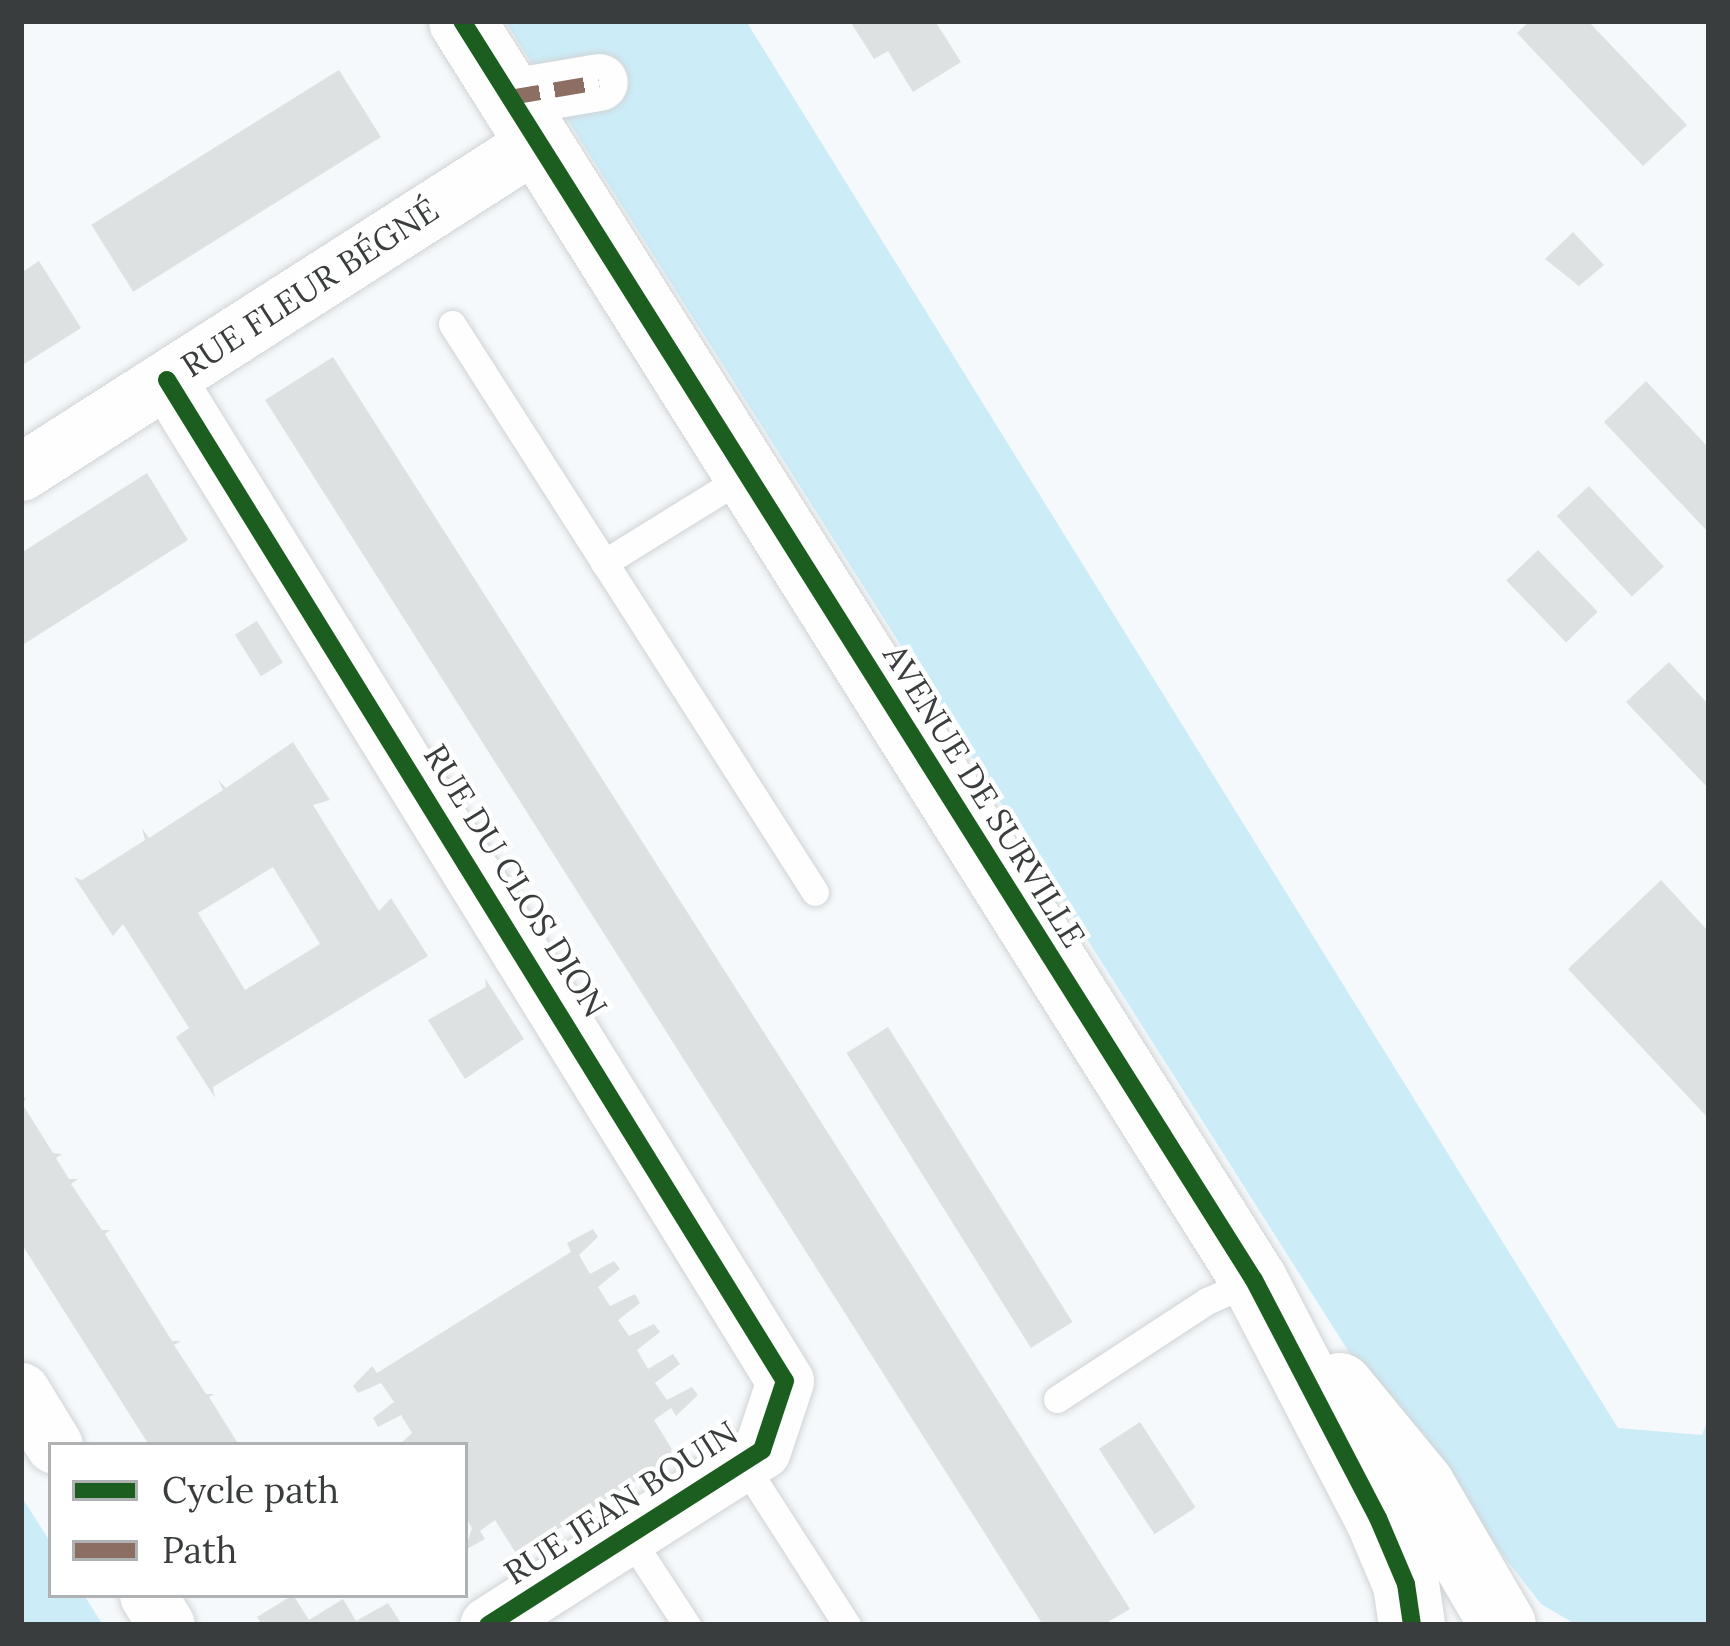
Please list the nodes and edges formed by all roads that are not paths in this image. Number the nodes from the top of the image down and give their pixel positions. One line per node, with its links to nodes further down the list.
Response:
1 (462, 21): 3 (street, AVENUE DE SURVILLE)
2 (599, 82): 3 (street)
3 (524, 120): 5 (street, RUE FLEUR BÉGNÉ); 7 (street, AVENUE DE SURVILLE)
4 (452, 324): 8 (lane)
5 (167, 380): 6 (street, RUE FLEUR BÉGNÉ); 13 (street, RUE DU CLOS DION)
6 (21, 472)
7 (746, 475): 8 (lane); 10 (street, AVENUE DE SURVILLE)
8 (604, 563): 9 (lane)
9 (815, 892)
10 (1254, 1280): 12 (lane); 21 (street, AVENUE DE SURVILLE); 22 (street, AVENUE DE SURVILLE)
11 (21, 1391): 14 (street)
12 (1057, 1399)
13 (758, 1441): 15 (street, RUE JEAN BOUIN); 20 (lane)
14 (53, 1442)
15 (628, 1535): 18 (street, RUE JEAN BOUIN); 19 (lane)
16 (150, 1598): 17 (street)
17 (166, 1625)
18 (488, 1625)
19 (686, 1625)
20 (848, 1625)
21 (1412, 1625)
22 (1503, 1625)

